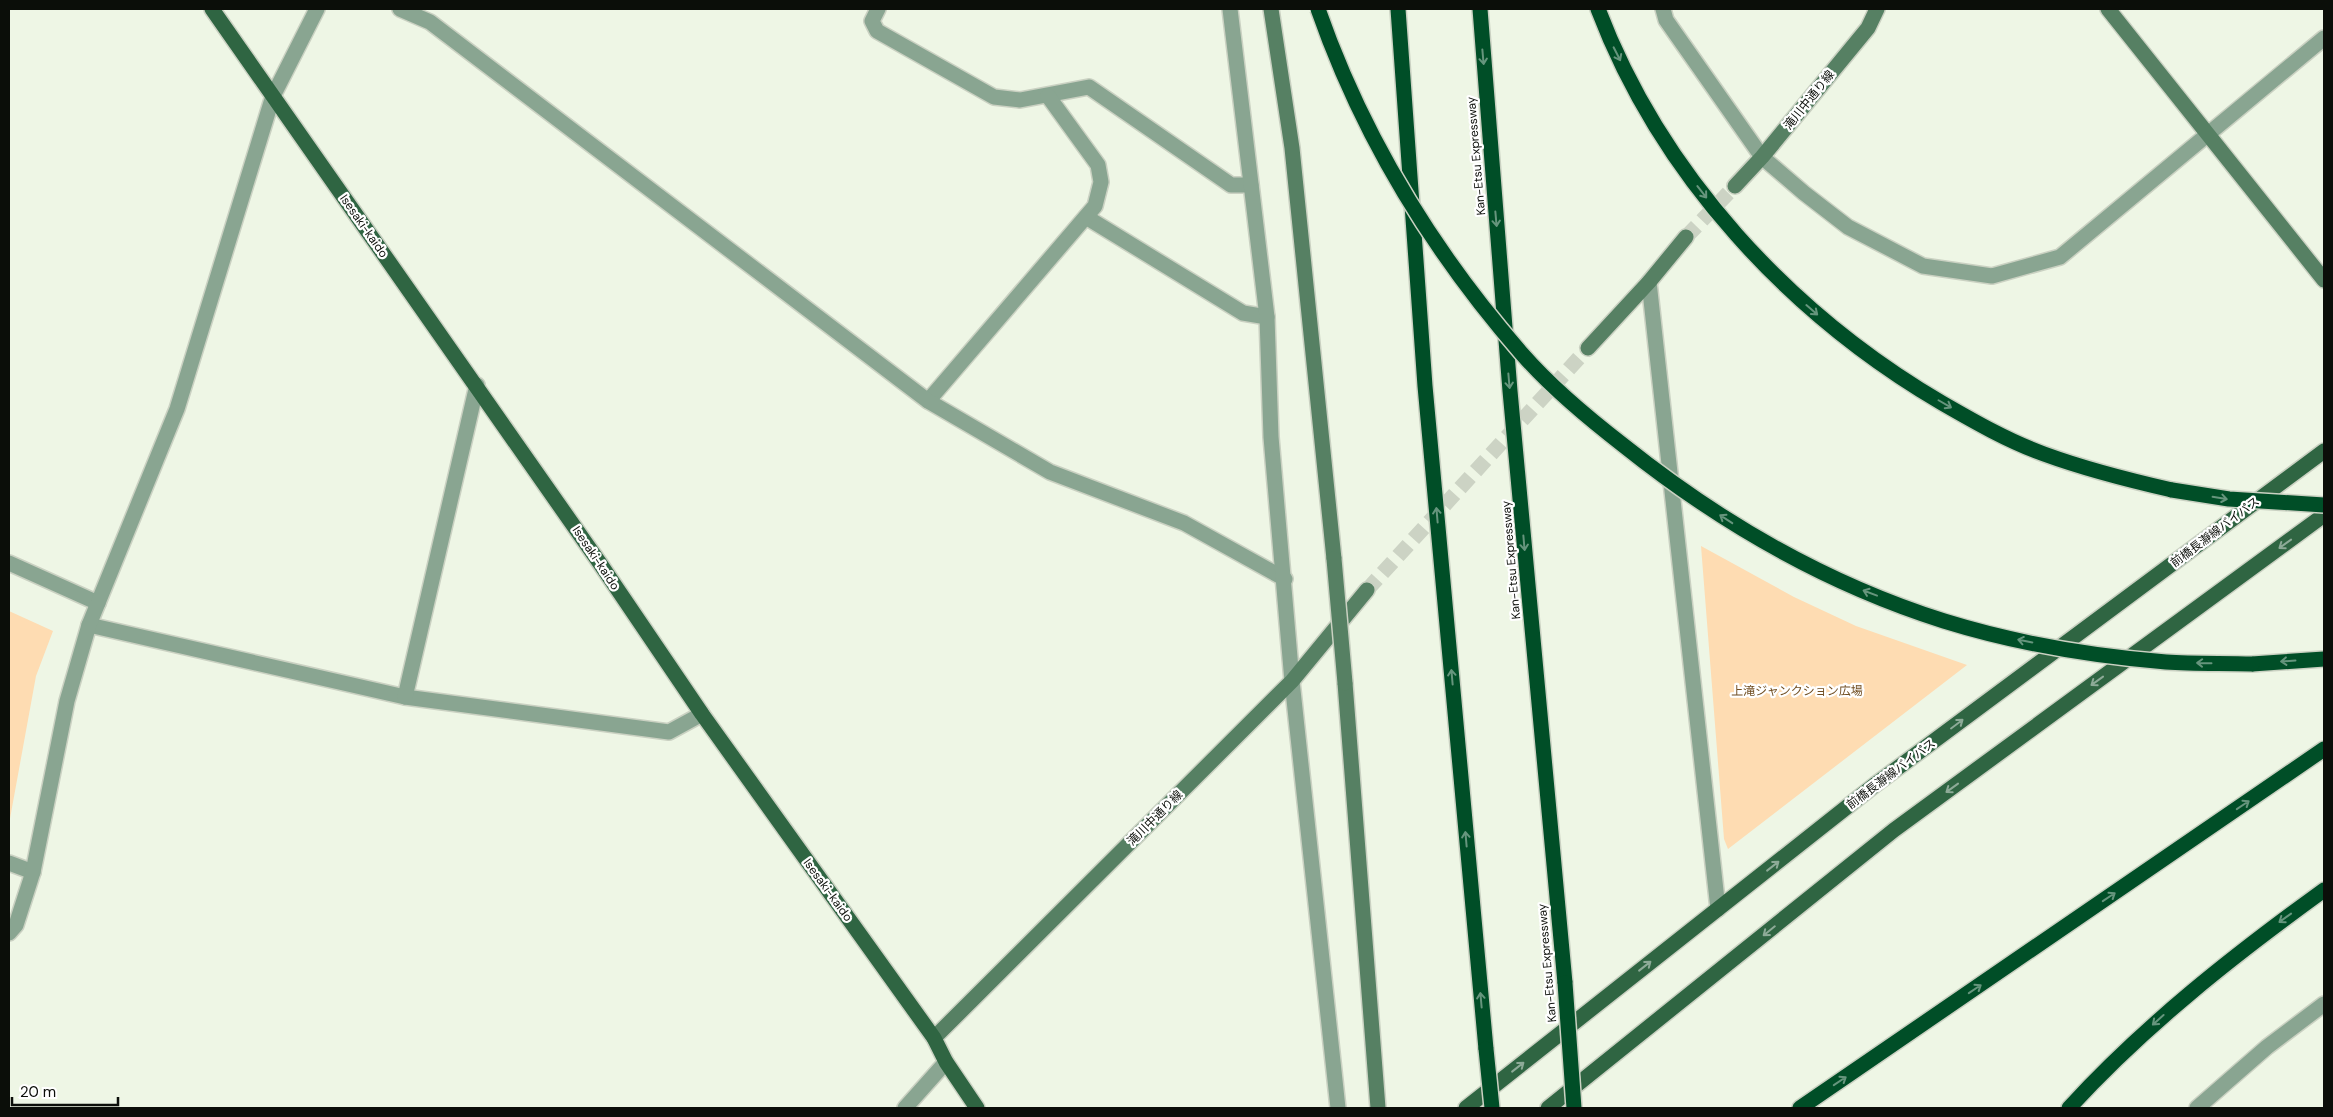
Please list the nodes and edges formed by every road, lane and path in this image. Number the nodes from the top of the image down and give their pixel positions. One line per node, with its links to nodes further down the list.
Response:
1 (212, 9): 15 (main road, Isesaki-kaido)
2 (317, 9): 15 (street)
3 (400, 9): 28 (street)
4 (878, 9): 16 (street)
5 (1230, 9): 19 (street)
6 (1271, 9): 50 (street, bridge)
7 (1318, 9): 37 (highway, one-way to 7, bridge)
8 (1398, 9): 55 (highway, one-way to 8, bridge)
9 (1480, 9): 57 (highway, Kan-Etsu Expressway, one-way to 57, bridge)
10 (1598, 9): 30 (highway, one-way to 30, bridge)
11 (1663, 9): 18 (street)
12 (1877, 9): 18 (street, 滝川中通り線)
13 (2108, 9): 17 (street)
14 (2324, 38): 17 (street)
15 (272, 96): 27 (main road, Isesaki-kaido); 35 (street)
16 (1048, 96): 19 (street); 21 (street)
17 (2208, 133): 18 (street); 23 (street)
18 (1762, 156): 20 (street, 滝川中通り線)
19 (1251, 185): 25 (street)
20 (1735, 186)
21 (1086, 217): 25 (street); 28 (street)
22 (1686, 237): 24 (street)
23 (2324, 280)
24 (1650, 282): 26 (street); 45 (street)
25 (1267, 317): 33 (street)
26 (1588, 348)
27 (477, 386): 39 (street); 40 (main road, Isesaki-kaido)
28 (928, 401): 33 (street)
29 (2324, 451): 45 (main road, 前橋長瀞線バイパス, one-way to 29)
30 (2324, 505)
31 (2324, 515): 56 (main road, one-way to 56)
32 (9, 563): 35 (street)
33 (1285, 579): 38 (street)
34 (1366, 590): 38 (street, 滝川中通り線)
35 (98, 603): 36 (street)
36 (89, 625): 39 (street); 43 (street)
37 (2324, 659)
38 (1292, 682): 48 (street, 滝川中通り線); 53 (street)
39 (405, 697): 40 (street)
40 (702, 714): 48 (main road, Isesaki-kaido)
41 (2324, 749): 58 (highway, one-way to 41)
42 (9, 863): 43 (street)
43 (33, 872): 46 (street)
44 (2324, 890): 59 (highway, one-way to 59)
45 (1718, 909): 54 (main road, 前橋長瀞線バイパス, one-way to 45)
46 (9, 934)
47 (2324, 1004): 60 (street)
48 (934, 1038): 49 (main road, Isesaki-kaido)
49 (946, 1062): 51 (street); 52 (main road, Isesaki-kaido)
50 (1378, 1106)
51 (905, 1108)
52 (977, 1108)
53 (1338, 1108)
54 (1466, 1108)
55 (1492, 1108)
56 (1548, 1108)
57 (1574, 1108)
58 (1800, 1108)
59 (2069, 1108)
60 (2197, 1108)

